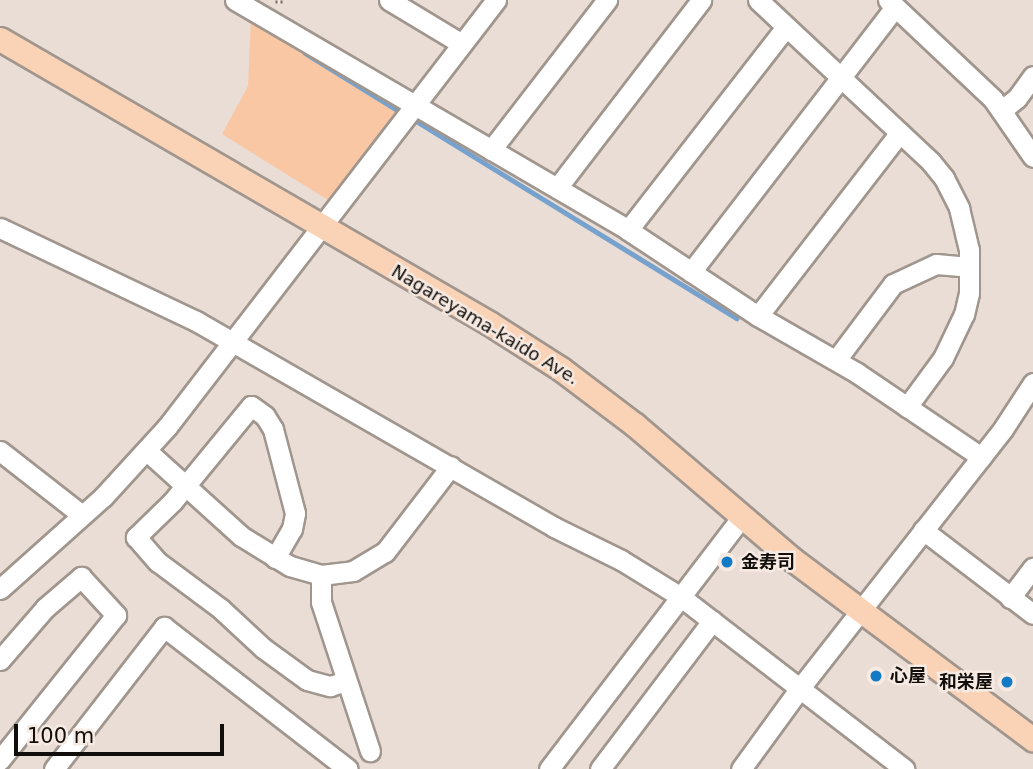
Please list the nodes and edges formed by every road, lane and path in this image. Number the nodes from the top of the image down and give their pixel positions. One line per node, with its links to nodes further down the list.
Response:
1 (388, 0): 10 (street)
2 (496, 0): 10 (street)
3 (607, 0): 16 (street)
4 (701, 0): 18 (street)
5 (758, 0): 8 (street)
6 (239, 1): 13 (street)
7 (891, 4): 12 (street); 14 (street)
8 (786, 27): 12 (street); 21 (street)
9 (0, 39): 19 (main road, Nagareyama-kaido Ave.)
10 (462, 44): 13 (street)
11 (1033, 76): 14 (street)
12 (840, 78): 15 (street); 23 (street)
13 (414, 105): 16 (street); 19 (street)
14 (1002, 110): 17 (street)
15 (900, 132): 22 (street); 24 (street)
16 (491, 150): 18 (street)
17 (1033, 158)
18 (557, 188): 21 (street)
19 (321, 227): 25 (street); 35 (main road, Nagareyama-kaido Ave.)
20 (0, 228): 25 (street)
21 (628, 230): 23 (street)
22 (969, 267): 26 (street); 28 (street)
23 (691, 272): 24 (street)
24 (758, 316): 26 (street)
25 (233, 342): 30 (street); 32 (street)
26 (836, 360): 28 (street)
27 (1033, 383): 31 (street)
28 (907, 407): 31 (street)
29 (0, 451): 34 (street)
30 (147, 451): 33 (street); 34 (street)
31 (981, 457): 36 (street)
32 (451, 466): 39 (street); 41 (street)
33 (186, 487): 37 (street); 37 (street); 47 (street)
34 (82, 515): 40 (street)
35 (741, 518): 41 (street); 43 (main road, Nagareyama-kaido Ave.)
36 (923, 530): 42 (street); 43 (street)
37 (275, 558): 39 (street)
38 (1033, 568): 42 (street)
39 (321, 575): 47 (street)
40 (0, 589)
41 (681, 597): 45 (street); 55 (street)
42 (1010, 597): 44 (street)
43 (860, 611): 48 (street); 49 (main road, Nagareyama-kaido Ave.)
44 (1033, 614)
45 (712, 621): 48 (street); 56 (street)
46 (4, 646): 51 (street)
47 (346, 681): 50 (street)
48 (800, 688): 52 (street); 57 (street)
49 (1033, 739)
50 (370, 751)
51 (1, 756)
52 (899, 767)
53 (54, 769): 54 (street)
54 (348, 769)
55 (549, 769)
56 (600, 769)
57 (741, 769)

